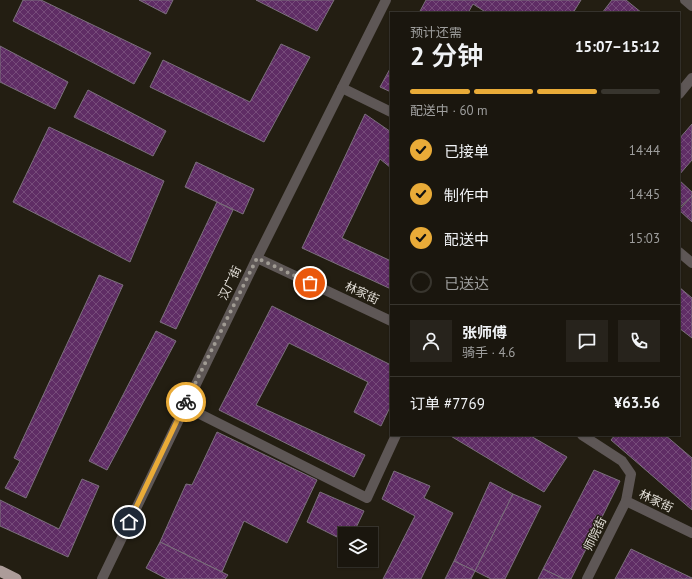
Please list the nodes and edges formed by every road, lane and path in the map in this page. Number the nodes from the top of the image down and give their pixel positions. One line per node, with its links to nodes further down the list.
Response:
1 (386, 0): 5 (street, 汉广街)
2 (685, 0): 3 (street)
3 (692, 6)
4 (692, 78): 6 (street)
5 (342, 88): 7 (street); 9 (street, 汉广街)
6 (680, 93)
7 (390, 112)
8 (680, 253): 10 (street)
9 (257, 258): 11 (street, 林家街); 12 (street, 汉广街)
10 (692, 263)
11 (390, 321)
12 (184, 406): 13 (street); 21 (street, 汉广街)
13 (396, 436)
14 (583, 436): 15 (street, 林家街)
15 (626, 501): 16 (street, 林家街); 22 (street, 师院街)
16 (692, 533)
17 (0, 571): 20 (highway)
18 (0, 575): 19 (highway)
19 (13, 579)
20 (16, 579)
21 (102, 579)
22 (587, 579)

